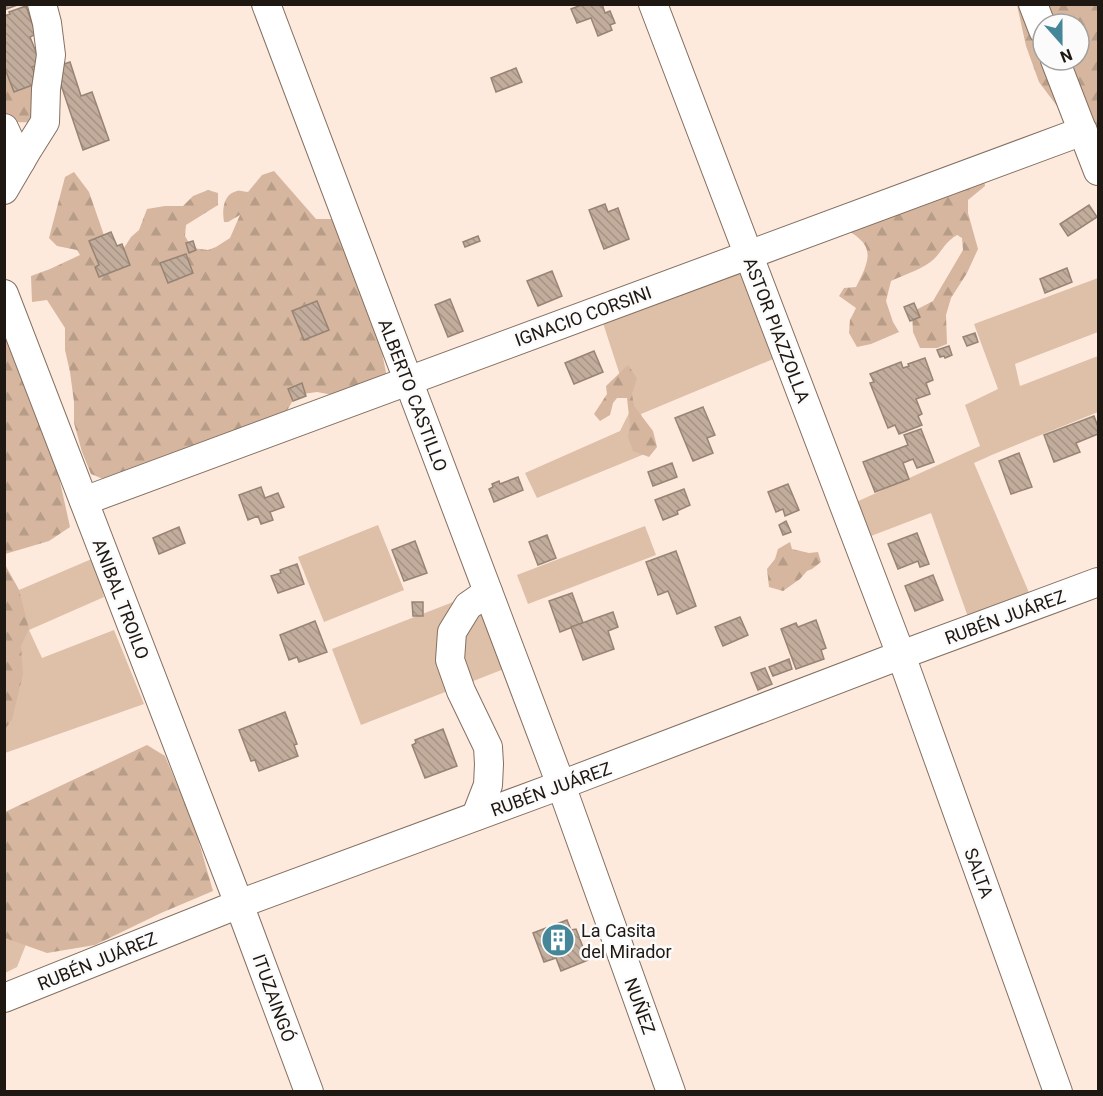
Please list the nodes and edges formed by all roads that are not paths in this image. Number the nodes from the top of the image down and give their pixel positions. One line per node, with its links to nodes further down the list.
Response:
1 (42, 4): 7 (street)
2 (266, 4): 12 (street, ALBERTO CASTILLO)
3 (653, 4): 10 (street, ASTOR PIAZZOLLA)
4 (1060, 72): 6 (street)
5 (4, 128): 7 (street)
6 (1083, 131): 8 (street); 10 (street, IGNACIO CORSINI)
7 (21, 161): 9 (street)
8 (1098, 171)
9 (4, 190)
10 (748, 255): 12 (street, IGNACIO CORSINI); 16 (street, ASTOR PIAZZOLLA)
11 (4, 294): 13 (street, ANIBAL TROILO)
12 (408, 381): 13 (street, IGNACIO CORSINI); 15 (street, ALBERTO CASTILLO)
13 (84, 501): 19 (street, ANIBAL TROILO)
14 (1098, 582): 16 (street, RUBÉN JUÁREZ)
15 (488, 592): 17 (street, ALBERTO CASTILLO); 18 (street)
16 (901, 655): 17 (street, RUBÉN JUÁREZ); 23 (street, SALTA)
17 (561, 785): 18 (street, RUBÉN JUÁREZ); 22 (street, NUÑEZ)
18 (476, 816): 19 (street, RUBÉN JUÁREZ)
19 (239, 903): 20 (street, RUBÉN JUÁREZ); 21 (street, ITUZAINGÓ)
20 (4, 999)
21 (309, 1092)
22 (671, 1092)
23 (1058, 1092)

